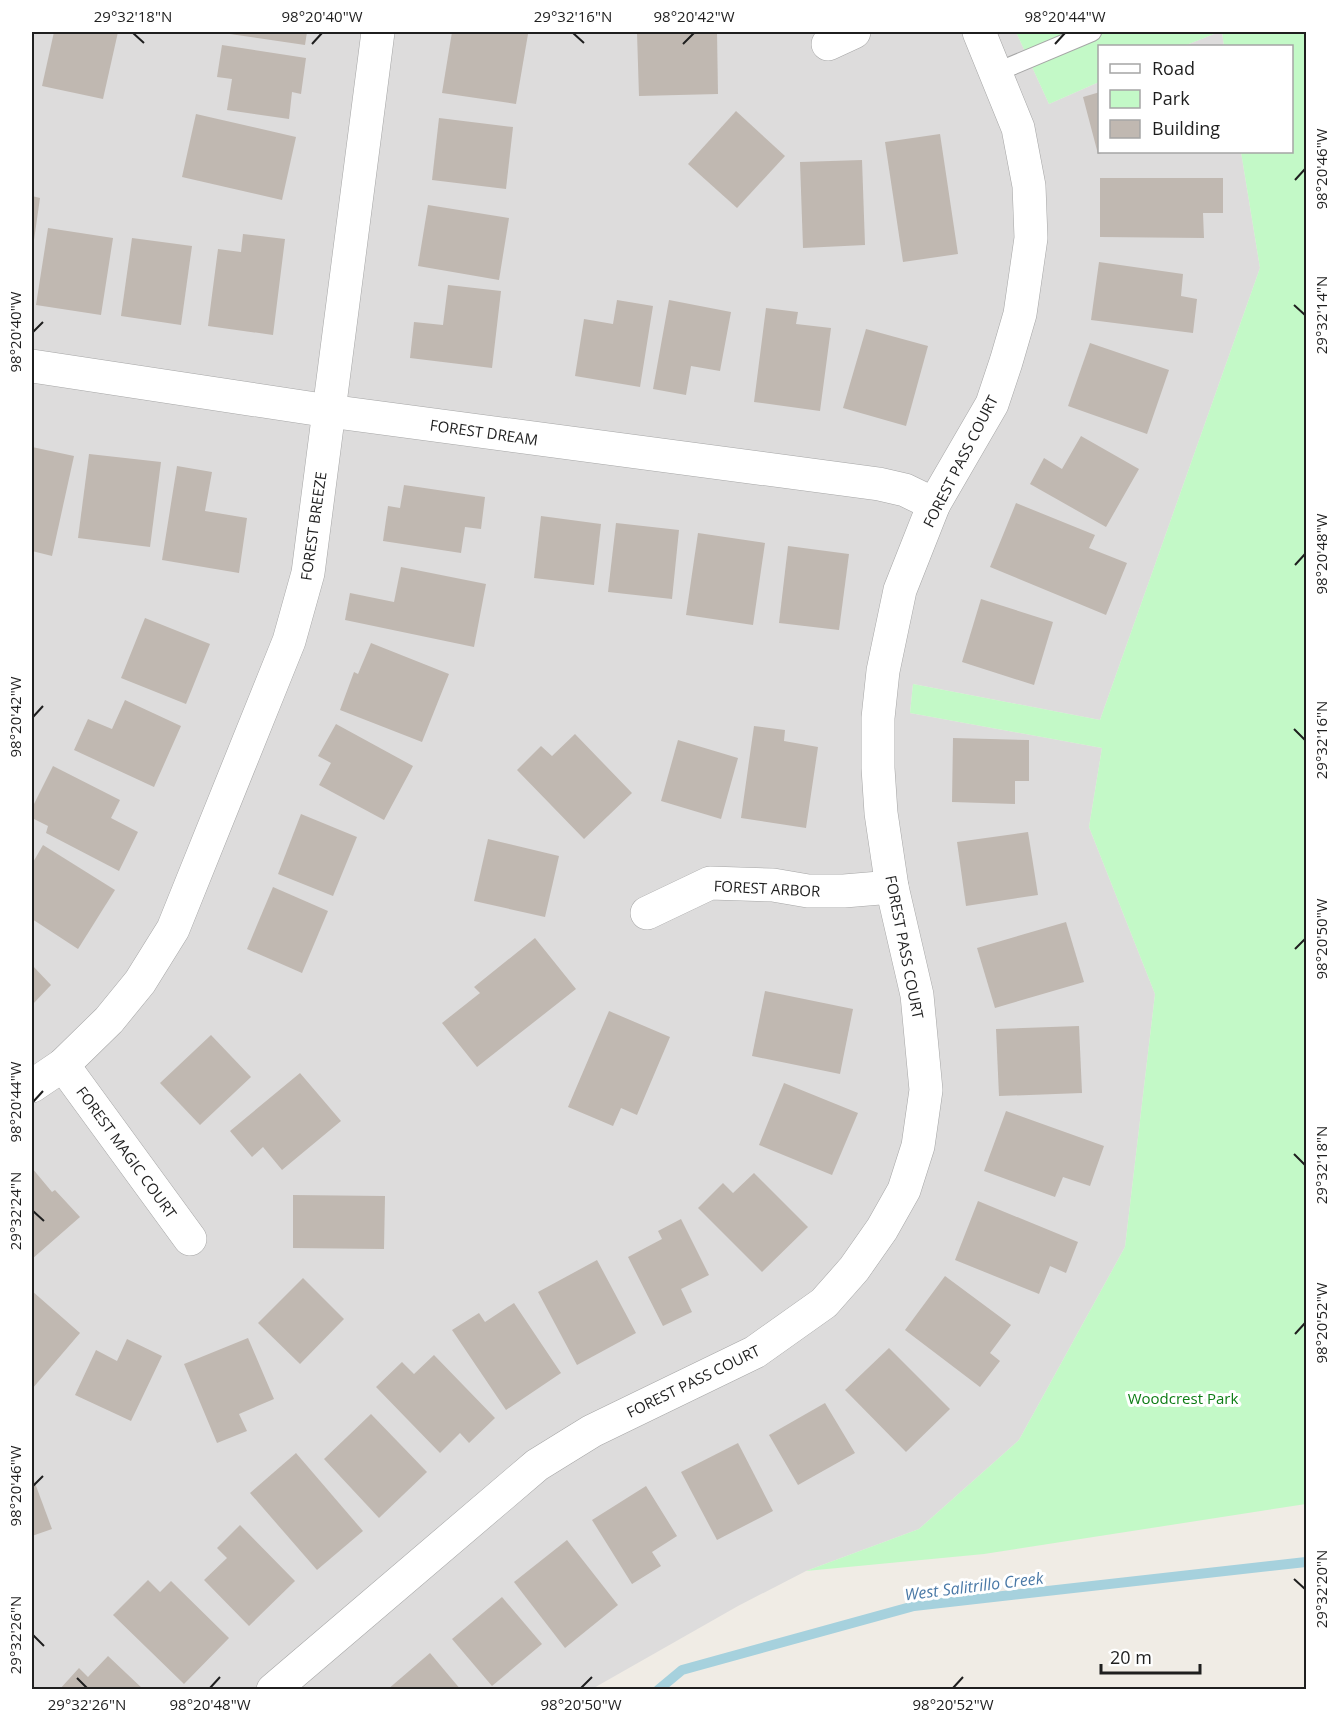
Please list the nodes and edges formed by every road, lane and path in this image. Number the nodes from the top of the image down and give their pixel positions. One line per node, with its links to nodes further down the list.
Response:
1 (378, 32): 6 (street, FOREST BREEZE)
2 (980, 32): 4 (street, FOREST PASS COURT)
3 (1092, 32): 4 (lane)
4 (997, 72): 7 (street, FOREST PASS COURT)
5 (32, 366): 6 (street, FOREST DREAM)
6 (329, 411): 7 (street, FOREST DREAM); 10 (street, FOREST BREEZE)
7 (934, 504): 8 (street, FOREST PASS COURT)
8 (892, 887): 9 (street, FOREST ARBOR); 13 (street, FOREST PASS COURT)
9 (647, 913)
10 (63, 1065): 11 (street, FOREST BREEZE); 12 (street, FOREST MAGIC COURT)
11 (32, 1086)
12 (190, 1239)
13 (273, 1689)

